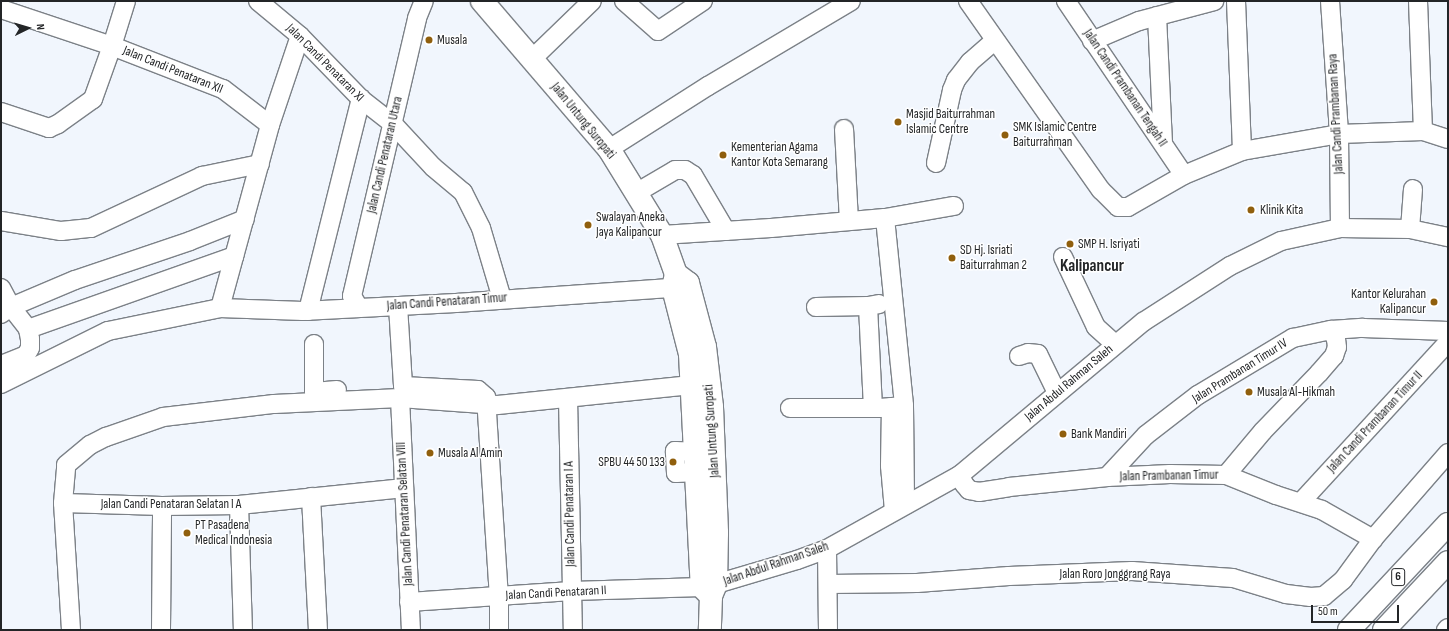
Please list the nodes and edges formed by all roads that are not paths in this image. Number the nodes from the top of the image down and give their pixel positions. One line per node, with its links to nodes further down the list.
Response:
1 (126, 1): 20 (street, Jalan Candi Penataran XII)
2 (258, 1): 17 (street, Jalan Candi Penataran XI)
3 (424, 1): 24 (street, Jalan Candi Penataran Utara)
4 (482, 1): 21 (main road, Jalan Untung Suropati)
5 (592, 1): 21 (street)
6 (624, 1): 7 (street)
7 (703, 1)
8 (851, 1): 31 (street)
9 (968, 1): 18 (street)
10 (1066, 1): 19 (street, Jalan Candi Prambanan Tengah II)
11 (1214, 1): 16 (street)
12 (1236, 1): 32 (street)
13 (1330, 1): 28 (street, Jalan Candi Prambanan Raya)
14 (1418, 1): 27 (street)
15 (1, 9): 20 (street, Jalan Candi Penataran XII)
16 (1157, 16): 19 (street); 30 (street)
17 (300, 36): 22 (street, Jalan Candi Penataran XI); 25 (street)
18 (995, 40): 33 (street); 35 (street)
19 (1092, 41): 30 (street, Jalan Candi Prambanan Tengah II)
20 (112, 46): 23 (street); 25 (street, Jalan Candi Penataran XII)
21 (532, 59): 31 (main road, Jalan Untung Suropati)
22 (361, 99): 24 (street, Jalan Candi Penataran XI); 60 (street)
23 (1, 112)
24 (393, 124): 52 (street, Jalan Candi Penataran XI); 58 (street, Jalan Candi Penataran Utara)
25 (270, 125): 34 (street)
26 (844, 128): 41 (street)
27 (1423, 131): 28 (street); 29 (street)
28 (1339, 134): 32 (street); 43 (street, Jalan Candi Prambanan Raya)
29 (1448, 138)
30 (1162, 143): 35 (street, Jalan Candi Prambanan Tengah II)
31 (608, 149): 37 (main road, Jalan Untung Suropati)
32 (1242, 151): 35 (street)
33 (936, 163)
34 (260, 164): 40 (street); 42 (street)
35 (1184, 175)
36 (1413, 189): 44 (street)
37 (636, 193): 45 (street); 46 (main road, Jalan Untung Suropati)
38 (954, 206): 39 (street)
39 (885, 218): 41 (street); 53 (street)
40 (245, 219): 48 (street); 59 (street)
41 (849, 220): 45 (street)
42 (1, 221)
43 (1340, 228): 44 (street, Jalan Abdul Rahman Saleh); 66 (street, Jalan Abdul Rahman Saleh)
44 (1410, 229): 47 (street, Jalan Abdul Rahman Saleh)
45 (726, 231): 46 (street)
46 (662, 235): 50 (main road, Jalan Untung Suropati)
47 (1448, 237)
48 (234, 256): 57 (street); 61 (street)
49 (1063, 257): 66 (street)
50 (675, 281): 52 (street, Jalan Candi Penataran Timur); 70 (main road, Jalan Untung Suropati); 80 (main road, Jalan Untung Suropati)
51 (1, 288): 59 (street)
52 (502, 299): 54 (street, Jalan Candi Penataran Timur)
53 (894, 301): 55 (street); 77 (street)
54 (398, 306): 58 (street, Jalan Candi Penataran Timur); 72 (street, Jalan Candi Penataran Selatan VIII)
55 (868, 306): 56 (street); 77 (street)
56 (816, 307)
57 (220, 308): 60 (street, Jalan Candi Penataran Timur); 69 (street, Jalan Candi Penataran Timur)
58 (359, 308): 60 (street, Jalan Candi Penataran Timur)
59 (6, 311): 61 (street)
60 (308, 311)
61 (28, 329): 68 (street)
62 (1331, 330): 63 (street, Jalan Prambanan Timur IV); 82 (street); 83 (street, Jalan Prambanan Timur IV)
63 (1448, 331)
64 (1448, 342): 86 (street, Jalan Candi Prambanan Timur II)
65 (314, 344): 71 (street)
66 (1115, 344): 73 (street, Jalan Abdul Rahman Saleh)
67 (1019, 356): 73 (street)
68 (1, 365)
69 (1, 384)
70 (692, 385): 74 (street); 80 (main road, Jalan Untung Suropati)
71 (314, 392): 72 (street); 75 (street)
72 (402, 392): 76 (street); 84 (street, Jalan Candi Penataran Selatan VIII); 87 (street)
73 (1057, 393): 81 (street, Jalan Abdul Rahman Saleh)
74 (568, 398): 76 (street); 97 (street, Jalan Candi Penataran I A)
75 (218, 400)
76 (488, 404): 98 (street)
77 (889, 407): 78 (street); 90 (street)
78 (790, 408)
79 (1448, 453): 92 (street, Jalan Roro Jonggrang Raya)
80 (702, 459): 96 (main road, Jalan Untung Suropati)
81 (960, 475): 83 (street, Jalan Prambanan Timur); 90 (street, Jalan Abdul Rahman Saleh)
82 (1226, 475): 83 (street, Jalan Prambanan Timur); 86 (street, Jalan Prambanan Timur)
83 (1107, 477)
84 (404, 488): 85 (street, Jalan Candi Penataran Selatan I A); 99 (street, Jalan Candi Penataran Selatan VIII)
85 (311, 497): 88 (street, Jalan Candi Penataran Selatan I A); 103 (street)
86 (1301, 502): 92 (street, Jalan Prambanan Timur)
87 (63, 503): 89 (street, Jalan Candi Penataran Selatan I A); 100 (street)
88 (239, 505): 89 (street, Jalan Candi Penataran Selatan I A); 102 (street)
89 (162, 506): 101 (street)
90 (900, 508): 93 (street, Jalan Abdul Rahman Saleh)
91 (1448, 524): 109 (main road, 6)
92 (1373, 539): 95 (street, Jalan Roro Jonggrang Raya)
93 (827, 548): 95 (street); 96 (street, Jalan Abdul Rahman Saleh)
94 (1448, 562): 110 (main road, 6)
95 (828, 584): 108 (street)
96 (710, 589): 97 (street, Jalan Candi Penataran II); 107 (main road, Jalan Untung Suropati)
97 (572, 591): 98 (street, Jalan Candi Penataran II); 106 (street, Jalan Candi Penataran I A)
98 (499, 596): 99 (street, Jalan Candi Penataran II); 105 (street)
99 (410, 602): 104 (street, Jalan Candi Penataran Selatan VIII)
100 (71, 630)
101 (161, 630)
102 (243, 630)
103 (318, 630)
104 (411, 630)
105 (499, 630)
106 (573, 630)
107 (710, 630)
108 (828, 630)
109 (1349, 630)
110 (1384, 630)

